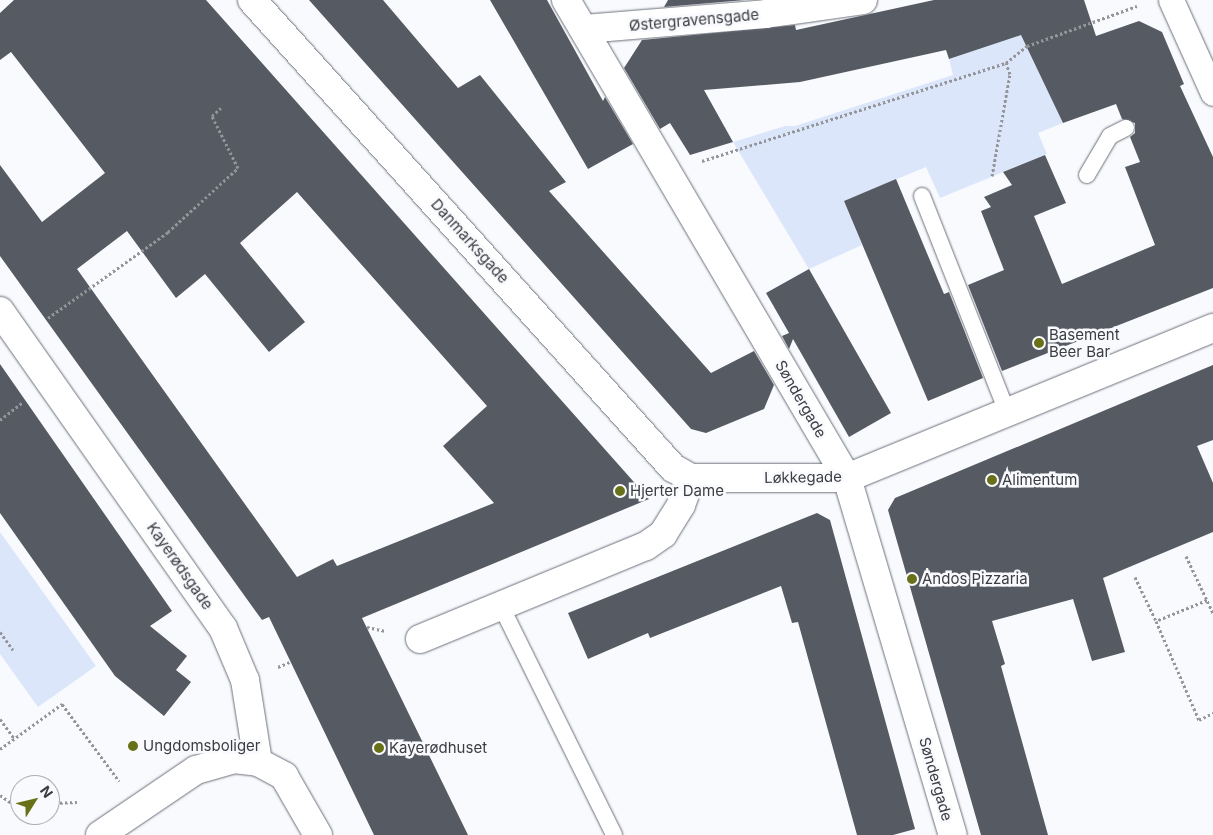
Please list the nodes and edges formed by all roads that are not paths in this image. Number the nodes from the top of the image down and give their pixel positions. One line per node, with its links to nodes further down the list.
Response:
1 (252, 0): 13 (street, Danmarksgade)
2 (566, 0): 5 (street, Søndergade)
3 (864, 0): 5 (street, Østergravensgade)
4 (1172, 0): 6 (street)
5 (584, 29): 14 (street, Søndergade)
6 (1213, 92)
7 (1126, 128): 8 (lane)
8 (1087, 175)
9 (922, 196): 12 (lane)
10 (0, 312): 17 (street, Kayerødsgade)
11 (1213, 328): 12 (street, Løkkegade)
12 (1007, 412): 14 (street, Løkkegade)
13 (691, 478): 14 (street, Løkkegade); 15 (street)
14 (847, 478): 21 (street, Søndergade)
15 (501, 606): 16 (street); 20 (lane)
16 (420, 638)
17 (258, 762): 18 (street); 19 (street)
18 (100, 835)
19 (318, 835)
20 (614, 835)
21 (953, 835)

